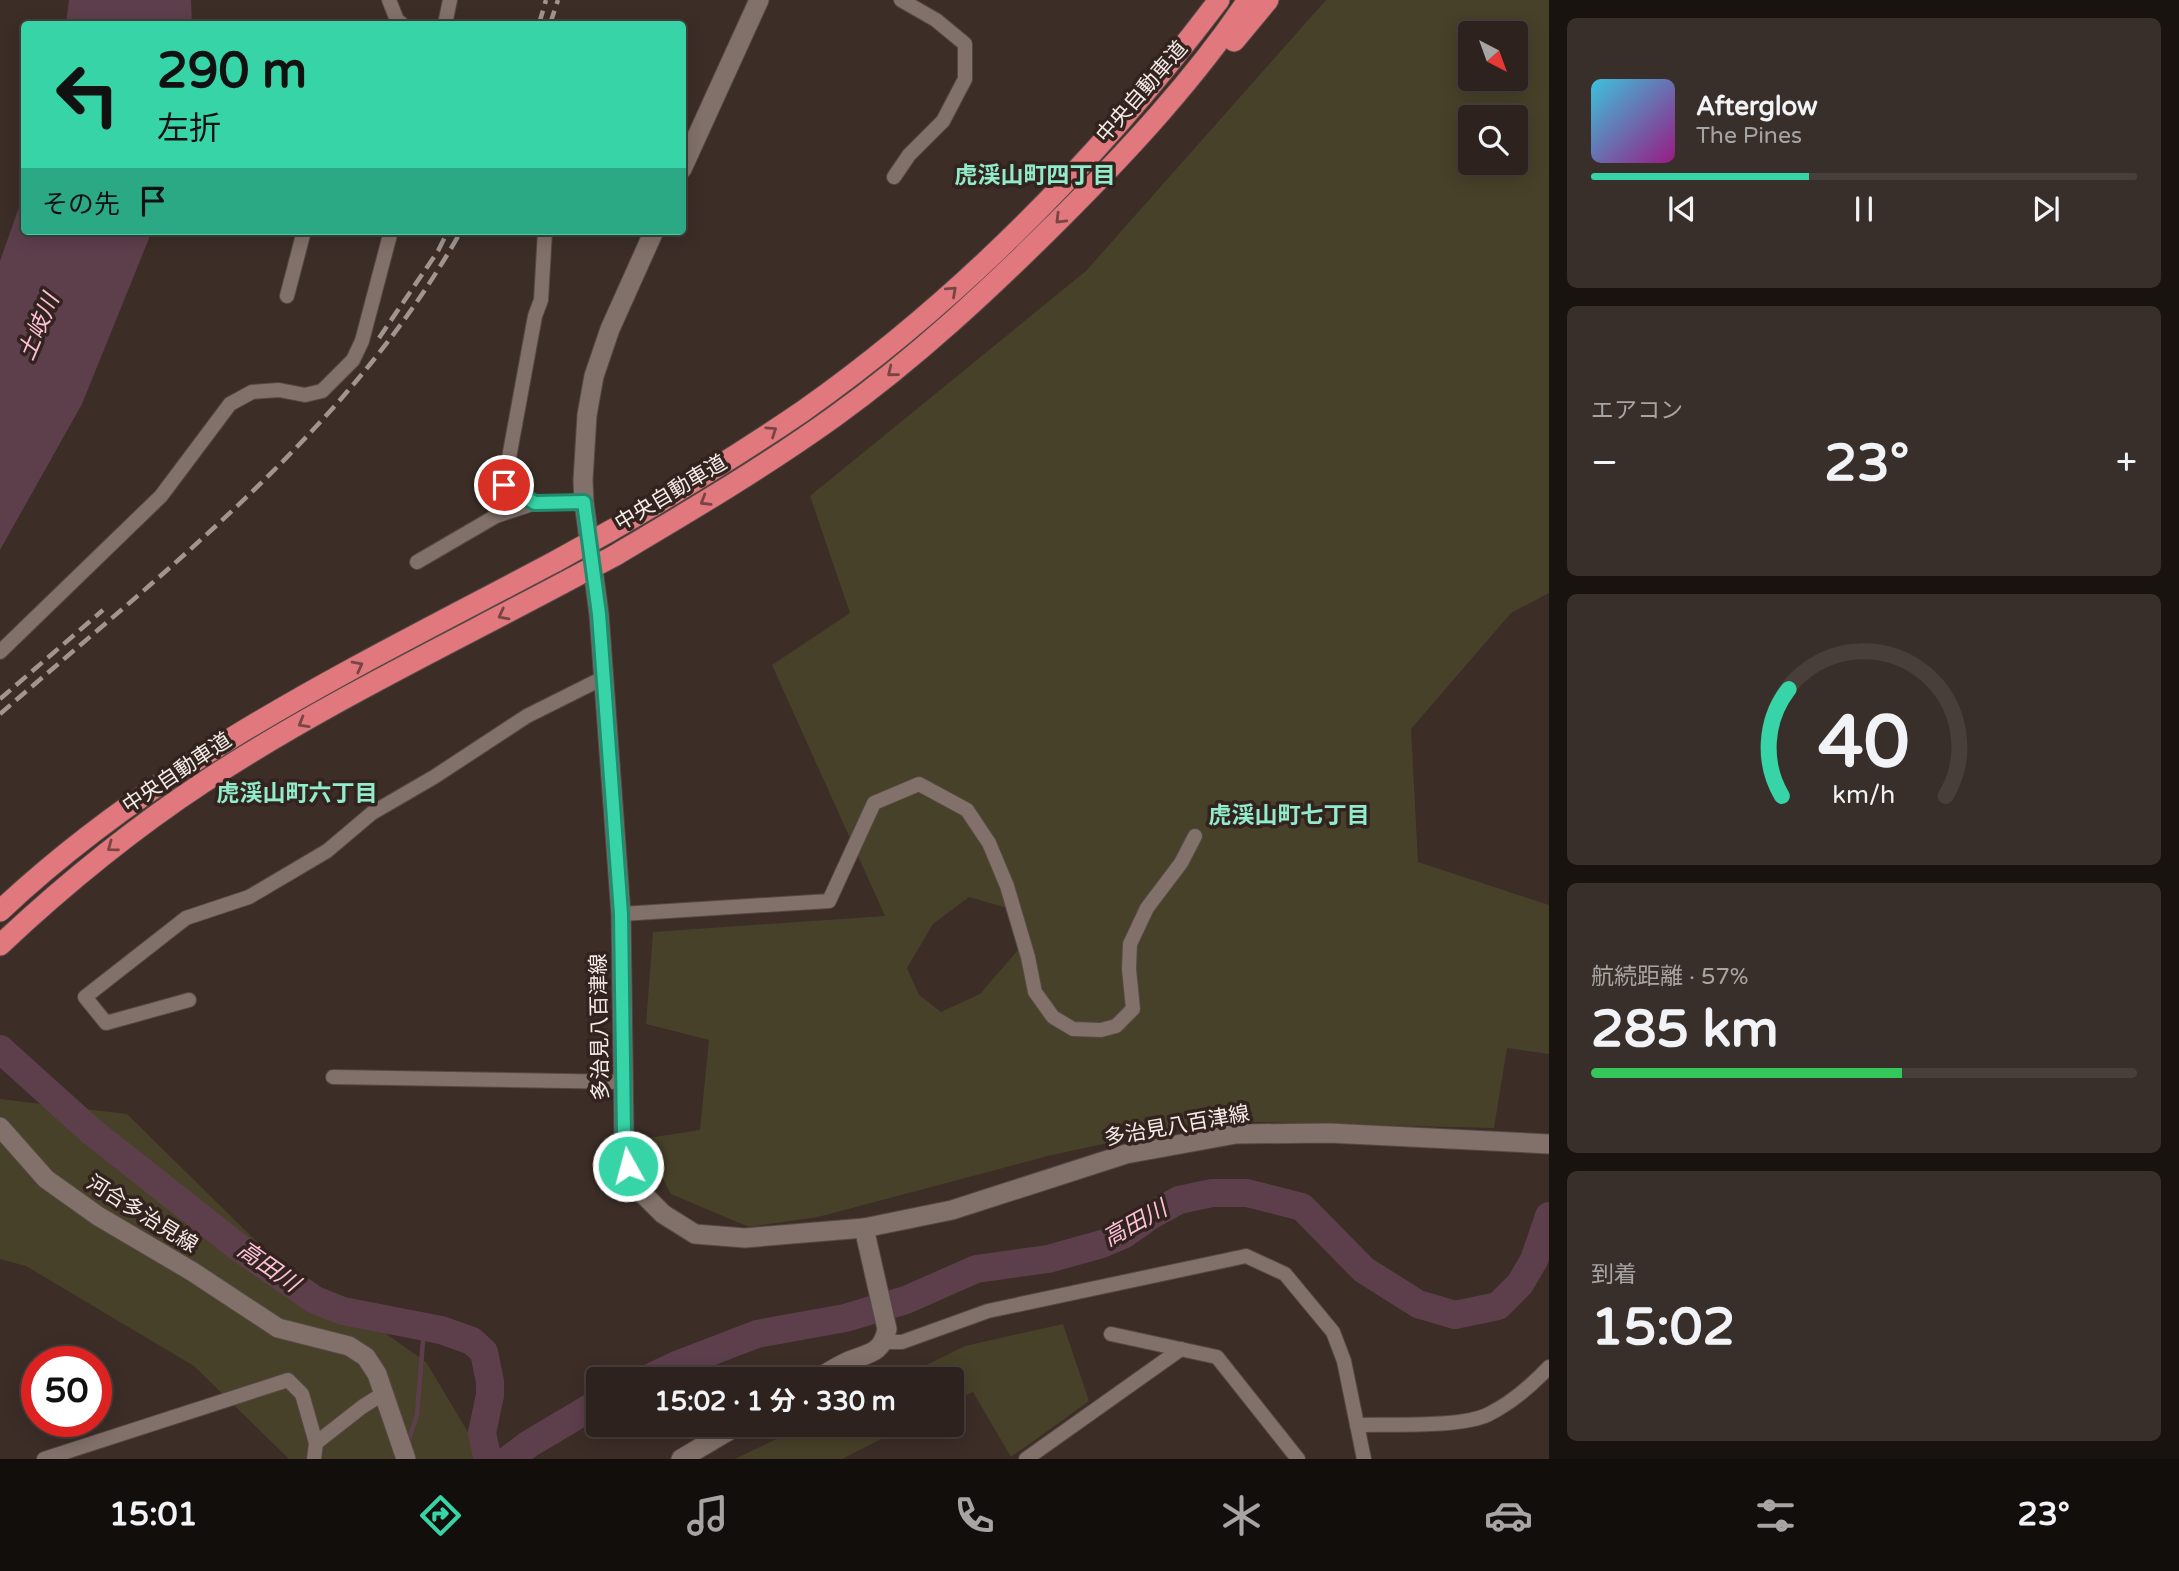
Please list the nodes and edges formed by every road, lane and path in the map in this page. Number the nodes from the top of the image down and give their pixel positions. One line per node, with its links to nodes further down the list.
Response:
1 (389, 0): 8 (street)
2 (450, 0): 9 (street)
3 (759, 0): 10 (main road)
4 (901, 0): 11 (street)
5 (1219, 0): 24 (highway, 中央自動車道, one-way to 5, bridge)
6 (1248, 0): 12 (highway, 中央自動車道)
7 (1268, 0): 12 (highway)
8 (398, 21)
9 (446, 21)
10 (686, 156)
11 (894, 177)
12 (1094, 185): 26 (highway, 中央自動車道, one-way to 26, bridge)
13 (302, 235): 17 (street)
14 (390, 235): 21 (street)
15 (545, 235): 19 (street)
16 (652, 235): 18 (main road, 多治見八百津線)
17 (287, 296)
18 (584, 502): 19 (street); 22 (main road, 多治見八百津線)
19 (535, 503): 20 (street)
20 (417, 562)
21 (0, 652)
22 (603, 678): 25 (main road, 多治見八百津線); 27 (street)
23 (1195, 836): 25 (street)
24 (0, 911)
25 (621, 914): 29 (main road, 多治見八百津線)
26 (0, 945)
27 (188, 999)
28 (333, 1077): 29 (street)
29 (624, 1082): 32 (main road, 多治見八百津線)
30 (0, 1127): 38 (main road, 河合多治見線)
31 (1549, 1144): 32 (main road, 多治見八百津線)
32 (864, 1228): 34 (main road)
33 (1111, 1334): 35 (street)
34 (886, 1336): 36 (main road); 39 (street)
35 (1181, 1349): 46 (street); 47 (street)
36 (838, 1367)
37 (1549, 1367): 39 (street)
38 (384, 1393): 41 (street); 45 (main road, 河合多治見線)
39 (1357, 1425): 48 (street)
40 (720, 1437): 42 (main road)
41 (316, 1443): 43 (street); 44 (street)
42 (690, 1457)
43 (44, 1459)
44 (314, 1459)
45 (406, 1459)
46 (1026, 1459)
47 (1298, 1459)
48 (1364, 1459)

